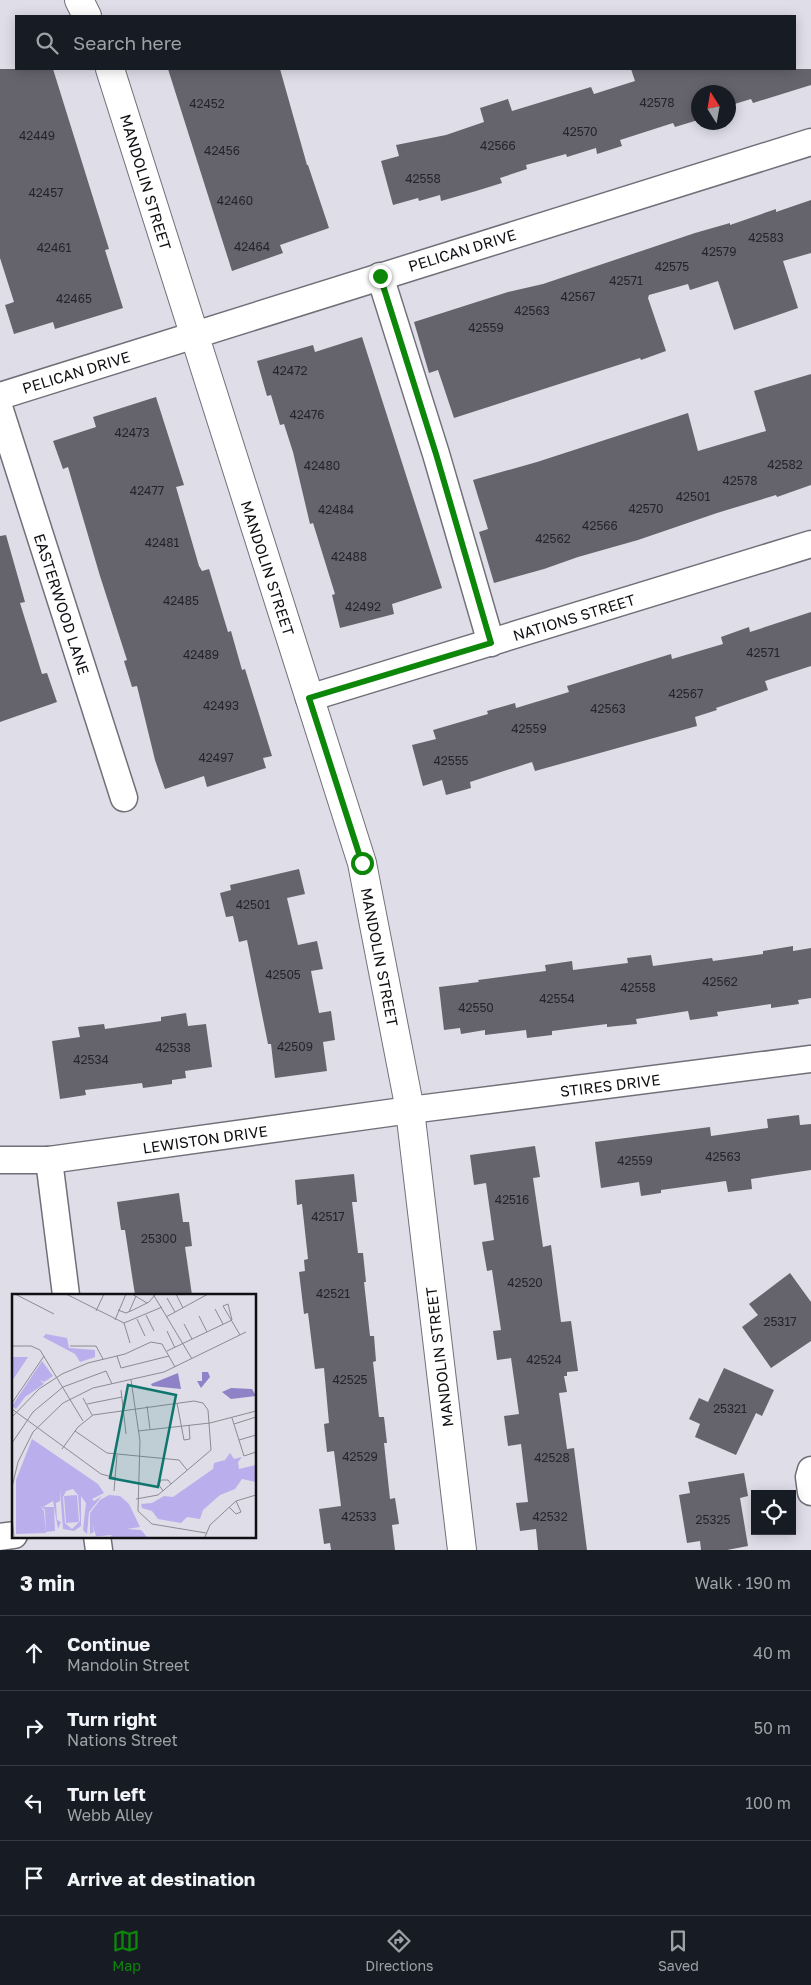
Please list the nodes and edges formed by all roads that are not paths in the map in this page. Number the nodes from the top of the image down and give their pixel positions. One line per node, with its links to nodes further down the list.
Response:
1 (79, 0): 2 (street)
2 (86, 15)
3 (110, 70): 6 (street, MANDOLIN STREET)
4 (811, 142): 5 (street, PELICAN DRIVE)
5 (380, 276): 6 (street, PELICAN DRIVE); 10 (street)
6 (194, 336): 7 (street, PELICAN DRIVE); 11 (street, MANDOLIN STREET)
7 (0, 396)
8 (0, 410): 12 (street, EASTERWOOD LANE)
9 (811, 544): 10 (street, NATIONS STREET)
10 (491, 643): 11 (street, NATIONS STREET)
11 (309, 698): 14 (street, MANDOLIN STREET)
12 (124, 798)
13 (811, 1059): 14 (street, STIRES DRIVE)
14 (410, 1110): 16 (street, LEWISTON DRIVE); 20 (street, MANDOLIN STREET)
15 (0, 1160): 16 (street, LEWISTON DRIVE)
16 (49, 1160): 17 (street)
17 (66, 1294)
18 (811, 1470): 19 (street)
19 (811, 1492)
20 (462, 1550)

